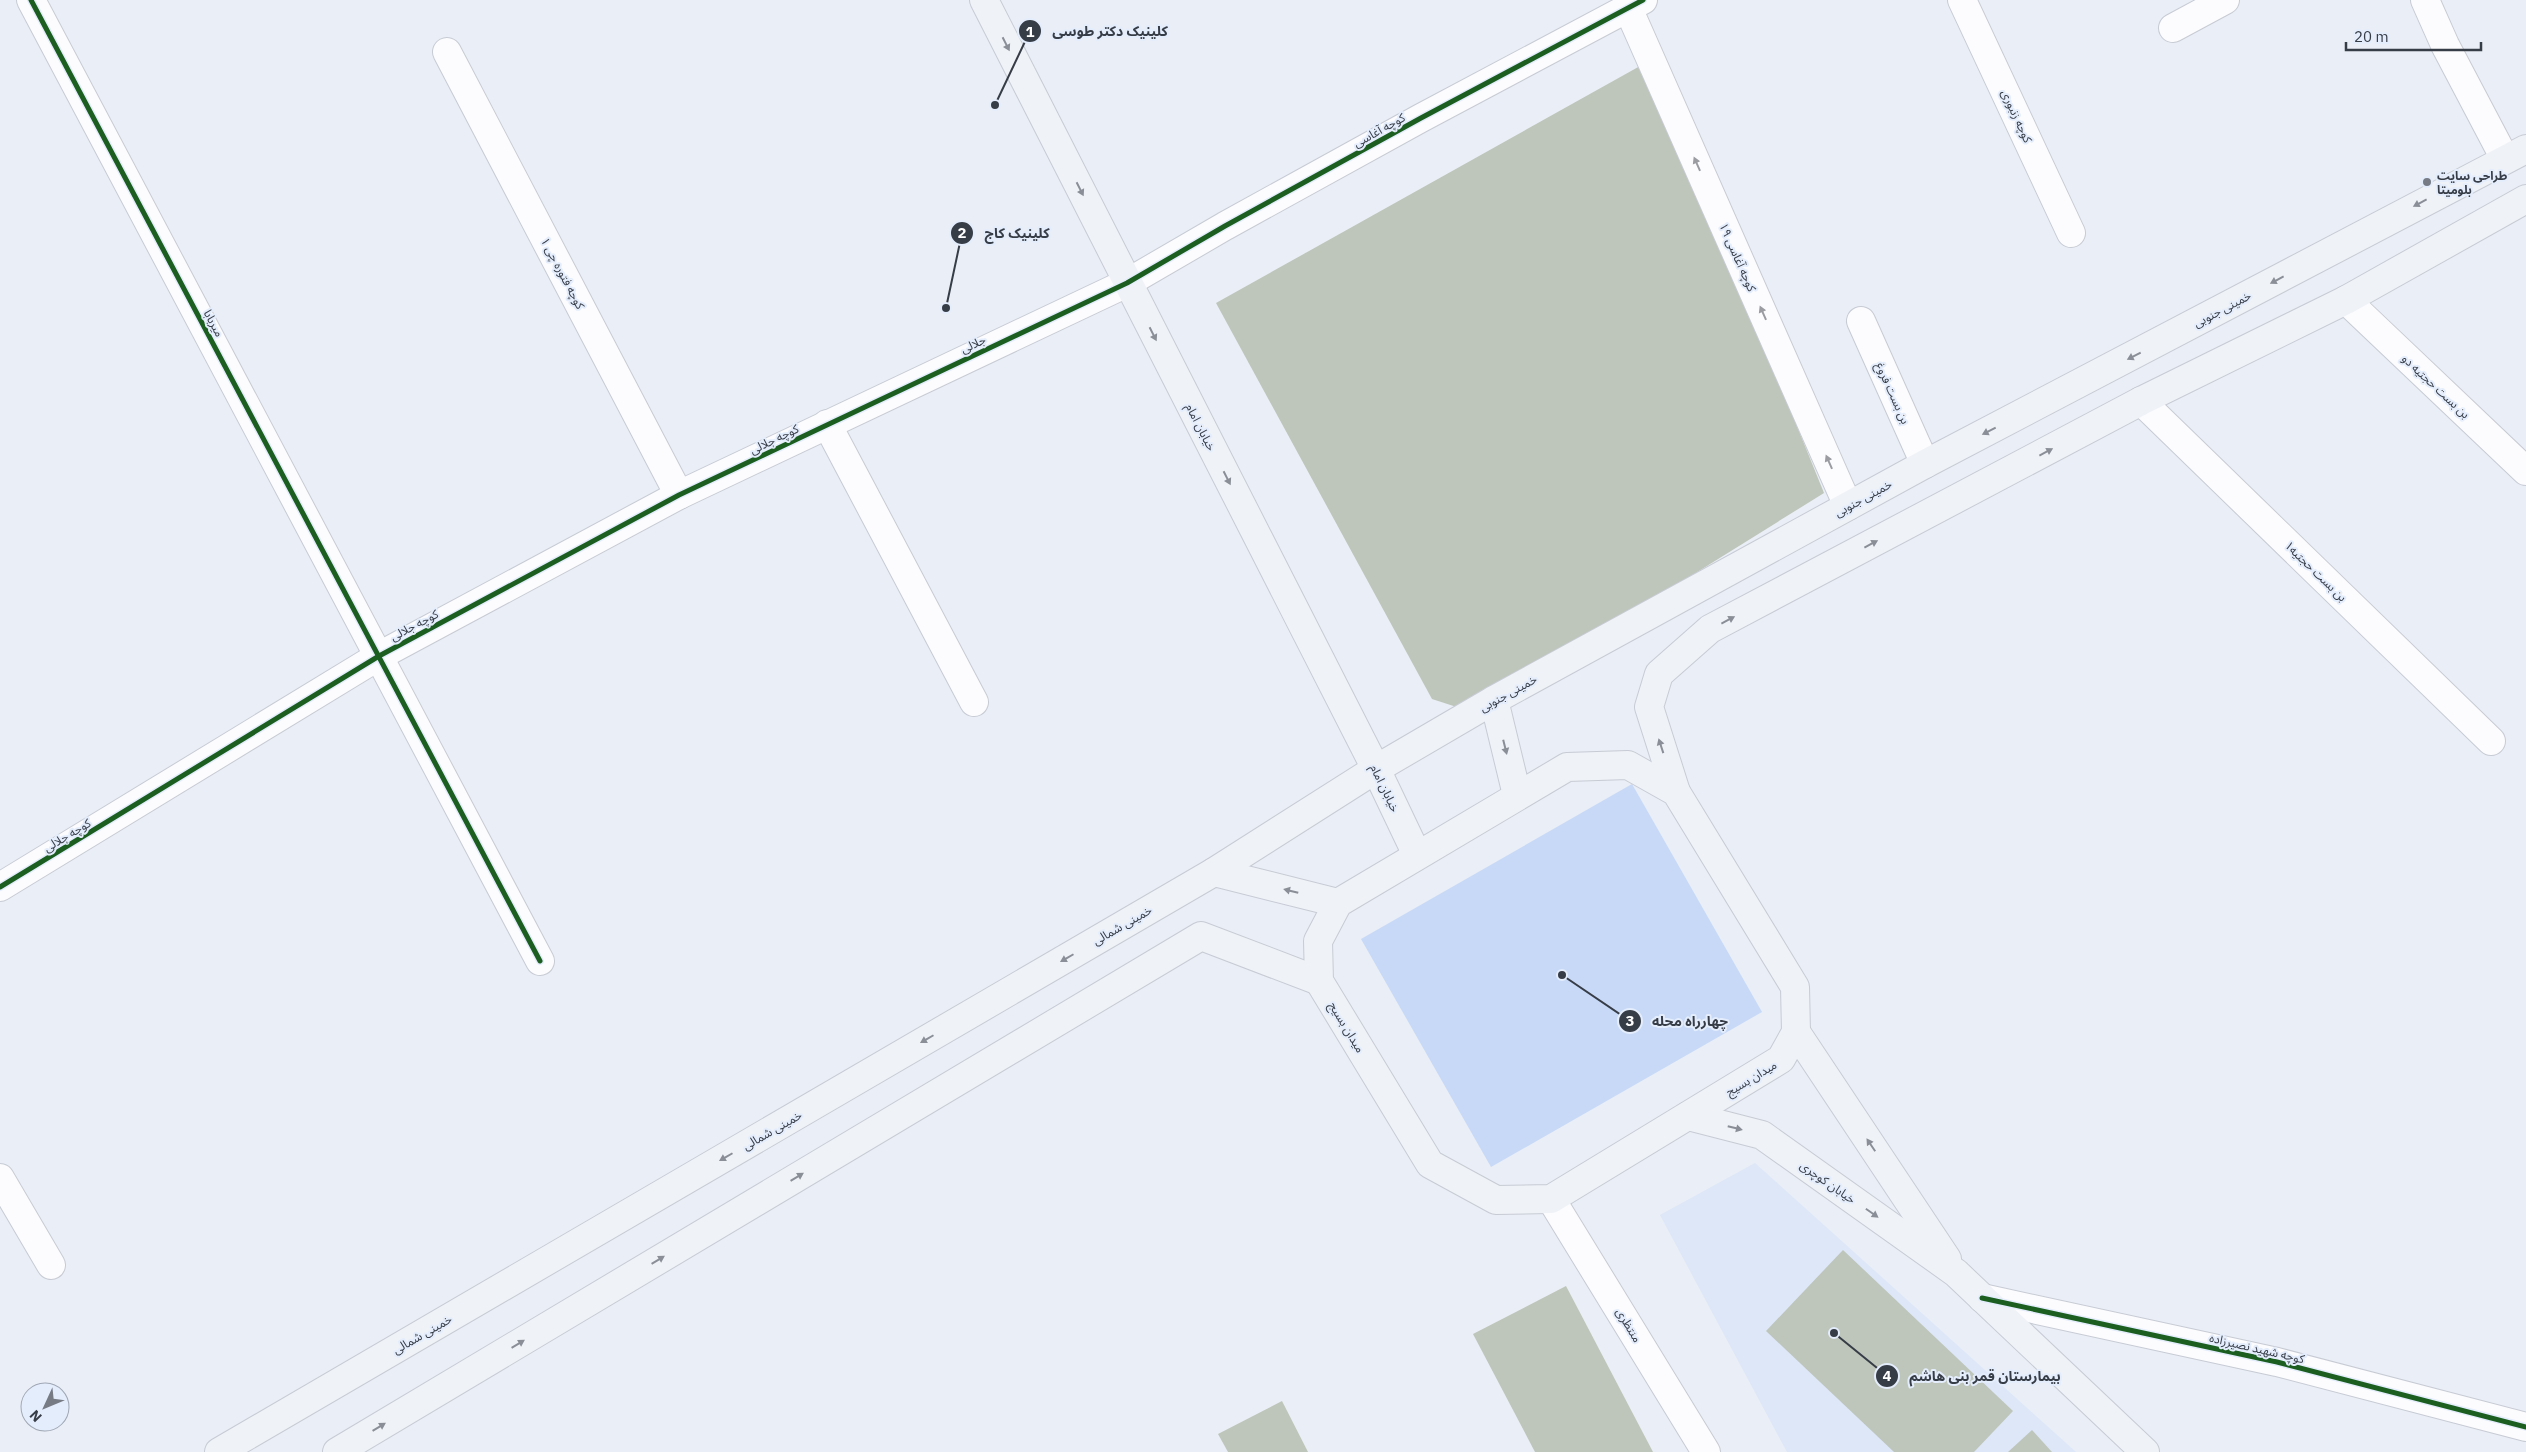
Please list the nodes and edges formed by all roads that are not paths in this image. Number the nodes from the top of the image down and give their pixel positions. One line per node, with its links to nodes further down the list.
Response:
1 (31, 0): 21 (street, میربابا)
2 (984, 0): 12 (main road, خیابان امام, one-way to 12)
3 (1962, 0): 11 (street, کوچه زنبوری)
4 (2226, 0): 7 (street)
5 (2425, 0): 9 (street)
6 (1636, 4): 12 (street, کوچه آغاسی); 20 (street, کوچه آغاسی ۱۹, one-way to 6)
7 (2173, 28)
8 (447, 52): 19 (street, کوچه فتوره چی ۱)
9 (2516, 154): 17 (main road, خمینی جنوبی, one-way to 17)
10 (2526, 200): 13 (main road)
11 (2071, 233)
12 (1127, 283): 16 (street, جلالی); 25 (main road, خیابان امام, one-way to 25)
13 (2346, 300): 15 (main road); 18 (street, بن بست حجتیه دو)
14 (1861, 321): 17 (street, بن بست فروغ)
15 (2141, 401): 24 (street, بن بست حجتیه۱); 26 (main road, one-way to 15)
16 (827, 424): 19 (street, کوچه جلالی); 23 (street)
17 (1925, 464): 20 (main road, خمینی جنوبی)
18 (2526, 471)
19 (680, 495): 21 (street, کوچه جلالی)
20 (1848, 506): 22 (main road, خمینی جنوبی)
21 (379, 656): 30 (street, کوچه جلالی); 32 (street, میربابا)
22 (1494, 700): 25 (main road, خمینی جنوبی); 27 (main road, one-way to 27)
23 (974, 702)
24 (2491, 742)
25 (1376, 769): 28 (main road, خیابان امام); 29 (main road, خمینی جنوبی)
26 (1676, 792): 27 (main road, میدان بسیج); 34 (main road, میدان بسیج)
27 (1517, 795): 28 (main road, میدان بسیج)
28 (1416, 856): 31 (main road, میدان بسیج)
29 (1214, 872): 31 (main road, one-way to 29); 43 (main road, خمینی شمالی, one-way to 43)
30 (0, 887)
31 (1338, 903): 33 (main road, میدان بسیج)
32 (540, 961)
33 (1319, 981): 37 (main road, میدان بسیج); 42 (main road, one-way to 33)
34 (1796, 1032): 35 (main road, میدان بسیج); 39 (main road, خیابان کوچری, one-way to 34)
35 (1688, 1116): 37 (main road, میدان بسیج); 39 (main road, خیابان کوچری, one-way to 39)
36 (0, 1178): 38 (street)
37 (1551, 1199): 44 (street, منتظری)
38 (51, 1264)
39 (1956, 1273): 40 (main road, خیابان کوچری)
40 (1982, 1298): 41 (street, کوچه شهید نصیرزاده); 45 (main road, خیابان کوچری)
41 (2526, 1427)
42 (341, 1451)
43 (219, 1452)
44 (1706, 1452)
45 (2145, 1452)

